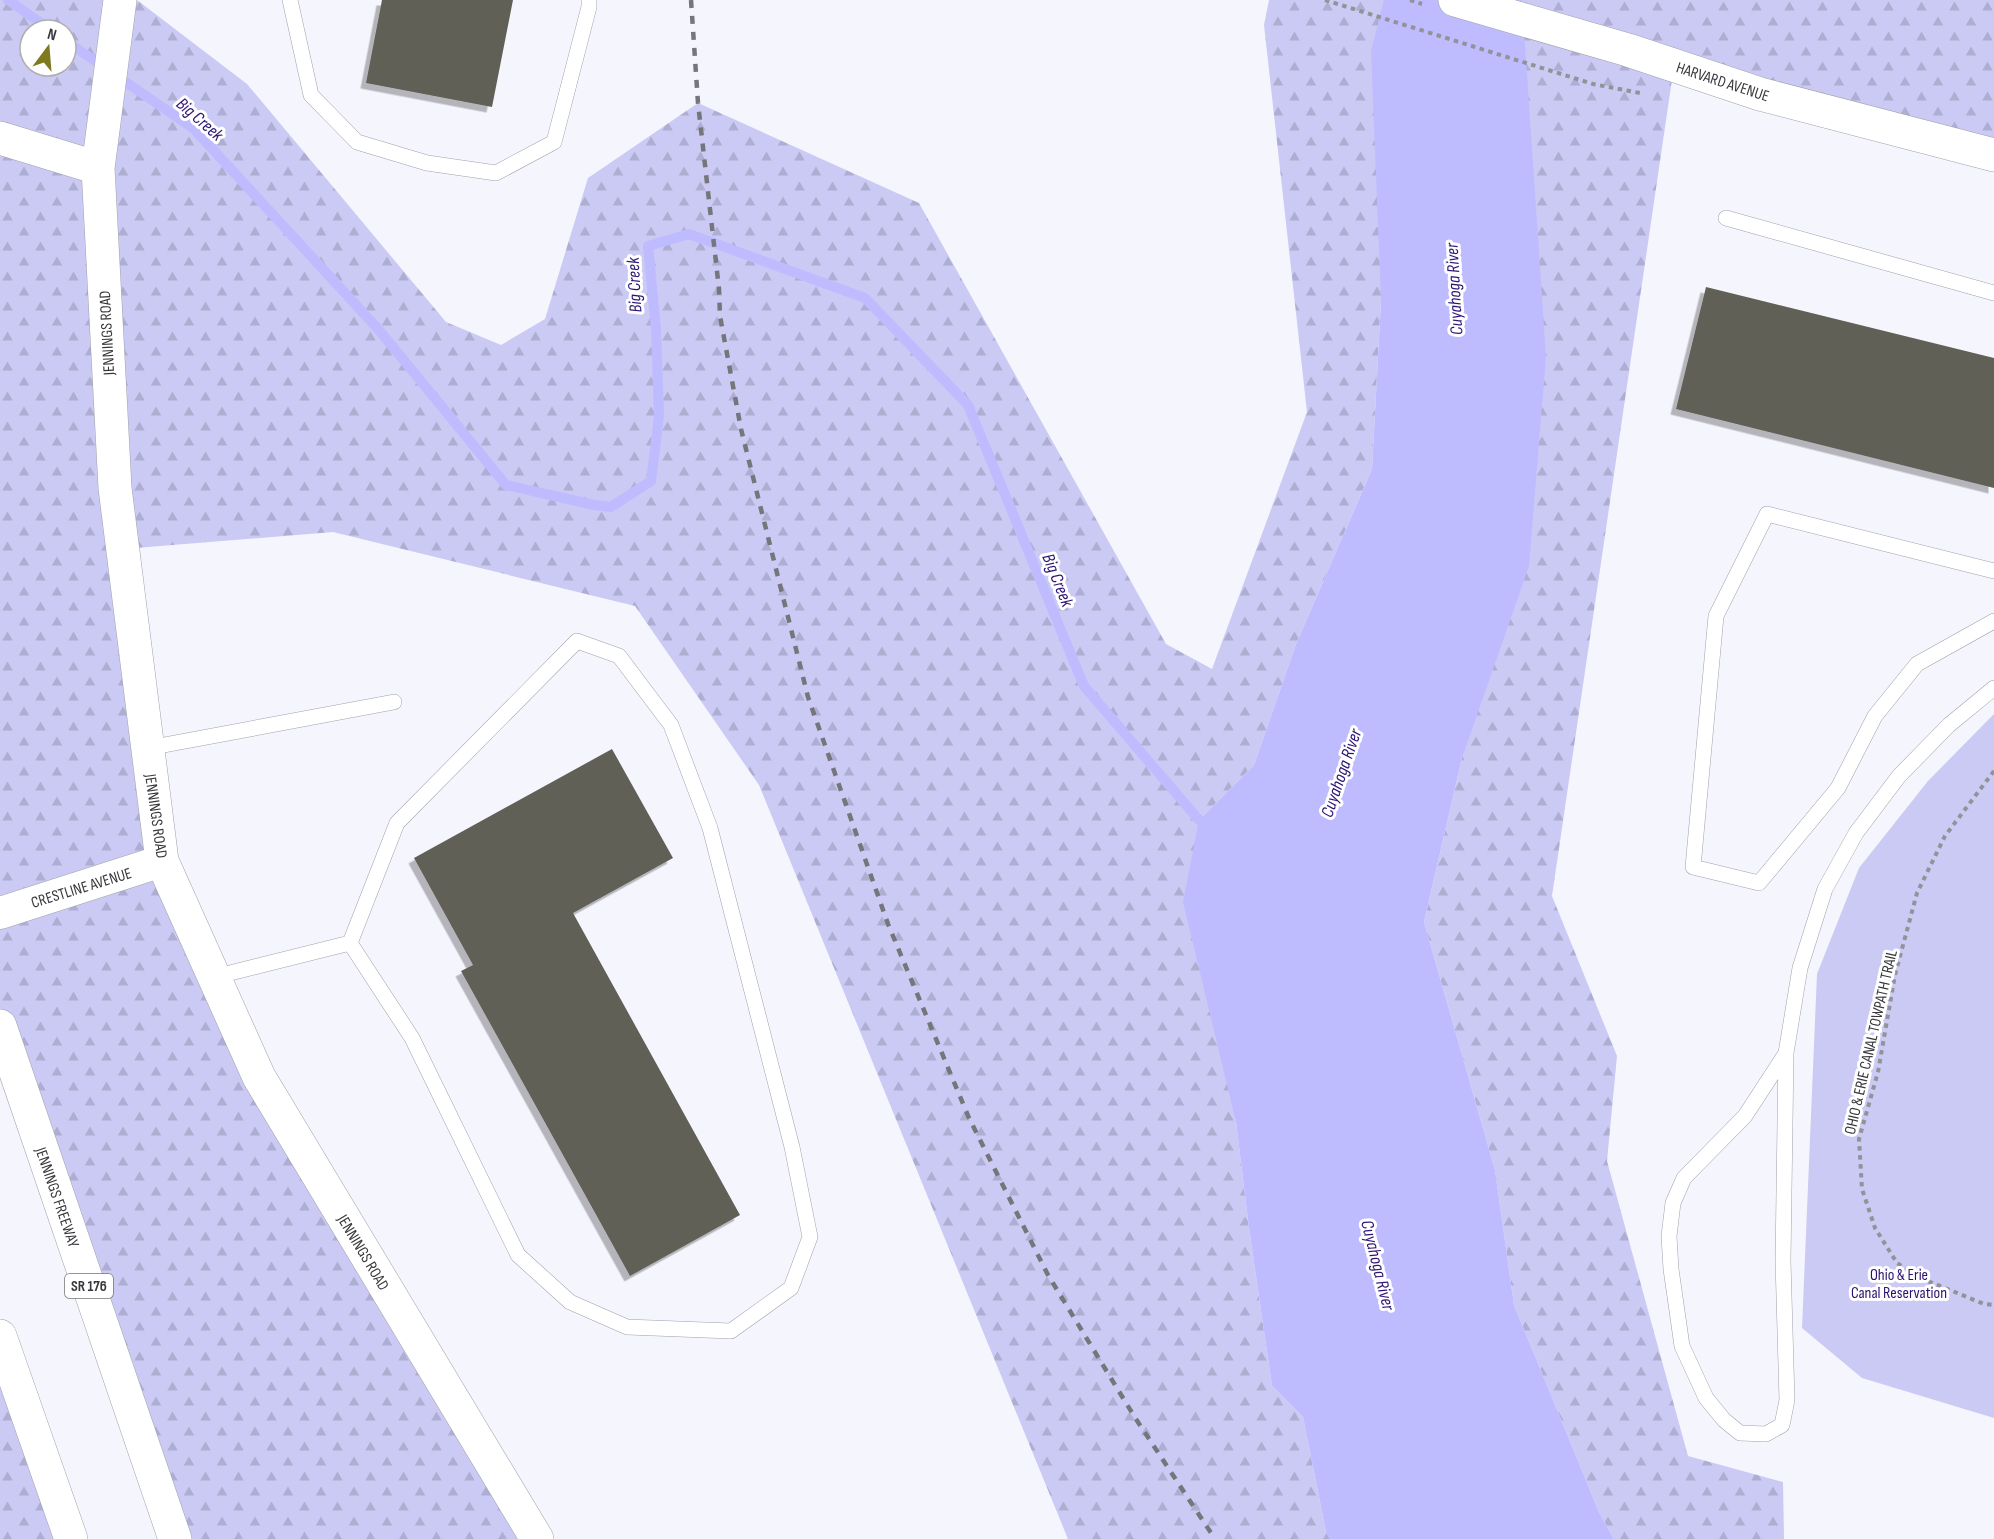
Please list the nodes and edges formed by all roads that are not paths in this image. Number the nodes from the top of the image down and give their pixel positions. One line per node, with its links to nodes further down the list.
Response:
1 (120, 0): 7 (main road, JENNINGS ROAD)
2 (290, 0): 3 (lane)
3 (589, 0)
4 (1455, 0): 6 (main road, HARVARD AVENUE)
5 (0, 138): 7 (main road)
6 (1994, 155)
7 (98, 168): 14 (main road, JENNINGS ROAD)
8 (1726, 218): 9 (lane)
9 (1994, 293)
10 (1994, 571): 11 (lane)
11 (1994, 621)
12 (1994, 688): 20 (lane)
13 (394, 702): 14 (lane)
14 (148, 747): 15 (main road, JENNINGS ROAD)
15 (162, 861): 16 (street, CRESTLINE AVENUE); 18 (main road, JENNINGS ROAD)
16 (0, 913)
17 (350, 943): 17 (lane); 18 (lane)
18 (214, 977): 24 (main road, JENNINGS ROAD)
19 (1, 1029): 23 (main road, JENNINGS FREEWAY / SR 176)
20 (1786, 1053): 20 (lane)
21 (0, 1336): 22 (main road)
22 (71, 1539)
23 (175, 1539)
24 (537, 1539)

